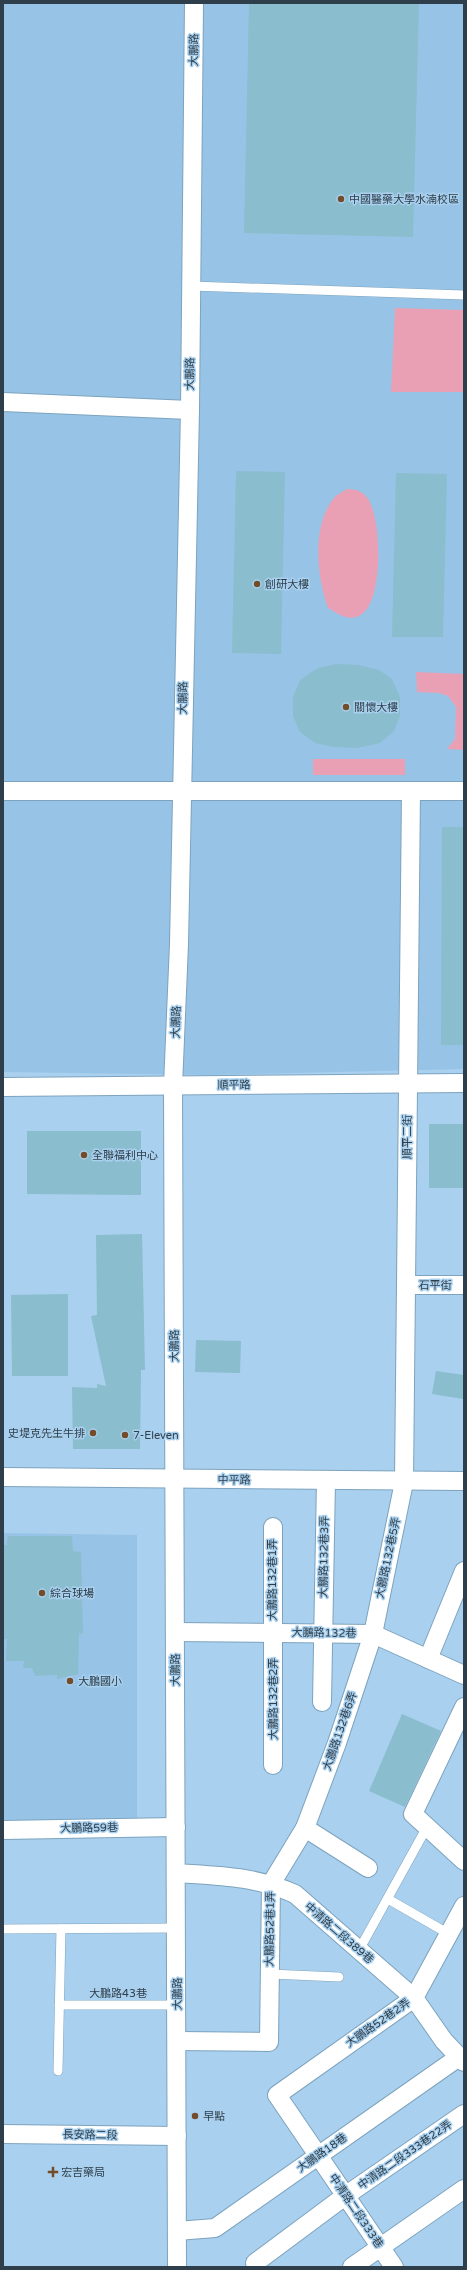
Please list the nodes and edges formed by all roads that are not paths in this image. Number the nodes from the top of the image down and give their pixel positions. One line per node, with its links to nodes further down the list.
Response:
1 (194, 3): 2 (street, 大鵬路)
2 (191, 286): 3 (lane); 5 (street, 大鵬路)
3 (464, 295)
4 (3, 402): 5 (street)
5 (190, 410): 9 (street, 大鵬路)
6 (3, 791): 9 (street)
7 (411, 791): 8 (street); 9 (street); 11 (street, 順平二街)
8 (464, 791)
9 (182, 792): 12 (street, 大鵬路)
10 (464, 1083): 11 (street, 順平路)
11 (407, 1084): 12 (street, 順平路); 14 (street, 順平二街)
12 (173, 1086): 13 (street, 順平路); 17 (street, 大鵬路)
13 (3, 1087)
14 (406, 1285): 15 (street, 石平街); 20 (street, 順平二街)
15 (464, 1285)
16 (3, 1477): 17 (street, 中平路)
17 (174, 1479): 18 (street, 中平路); 23 (street, 大鵬路)
18 (326, 1480): 20 (street, 中平路); 25 (street, 大鵬路132巷3弄)
19 (464, 1481): 20 (street, 中平路)
20 (404, 1482): 26 (street, 大鵬路132巷5弄)
21 (272, 1527): 24 (street, 大鵬路132巷1弄)
22 (464, 1571): 27 (street)
23 (175, 1632): 24 (street, 大鵬路132巷); 32 (street, 大鵬路)
24 (272, 1633): 25 (street, 大鵬路132巷); 31 (street, 大鵬路132巷2弄)
25 (323, 1633): 26 (street, 大鵬路132巷); 29 (street, 大鵬路132巷3弄)
26 (373, 1634): 27 (street, 大鵬路132巷); 34 (street, 大鵬路132巷6弄)
27 (428, 1659): 28 (street, 大鵬路132巷)
28 (464, 1675)
29 (322, 1702)
30 (464, 1707): 33 (street)
31 (274, 1765)
32 (176, 1827): 35 (street, 大鵬路59巷); 38 (street, 大鵬路)
33 (427, 1827): 36 (street); 40 (lane)
34 (305, 1828): 37 (street); 39 (street, 大鵬路52巷1弄)
35 (3, 1830)
36 (464, 1861)
37 (368, 1868)
38 (176, 1873): 39 (street, 中清路二段389巷); 42 (street, 大鵬路)
39 (271, 1884): 46 (street, 中清路二段389巷); 47 (street, 大鵬路52巷1弄)
40 (388, 1899): 45 (lane); 46 (lane)
41 (464, 1906): 45 (street, 大鵬路52巷2弄)
42 (176, 1928): 44 (lane); 51 (street, 大鵬路)
43 (3, 1929): 44 (lane)
44 (61, 1929): 50 (lane)
45 (449, 1934): 49 (street, 大鵬路52巷2弄)
46 (359, 1950): 49 (street, 中清路二段389巷)
47 (270, 1974): 48 (lane); 52 (street, 大鵬路52巷1弄)
48 (339, 1977)
49 (414, 1998): 53 (street, 中清路二段389巷); 55 (street, 大鵬路52巷2弄)
50 (59, 2005): 51 (lane, 大鵬路43巷); 54 (lane)
51 (177, 2005): 52 (street, 大鵬路)
52 (177, 2042): 58 (street, 大鵬路)
53 (462, 2060): 59 (street, 大鵬路18巷)
54 (58, 2071)
55 (277, 2095): 59 (street, 中清路二段333巷)
56 (464, 2114): 61 (street, 中清路二段333巷22弄)
57 (3, 2134): 58 (street, 長安路二段)
58 (177, 2136): 62 (street, 大鵬路)
59 (319, 2156): 61 (street, 中清路二段333巷); 62 (street, 大鵬路18巷)
60 (464, 2189): 63 (street)
61 (345, 2196): 63 (street, 中清路二段333巷); 64 (street, 中清路二段333巷22弄)
62 (177, 2231): 65 (street, 大鵬路)
63 (380, 2247): 66 (street); 67 (street, 中清路二段333巷)
64 (255, 2263)
65 (178, 2267)
66 (352, 2267)
67 (394, 2267)

